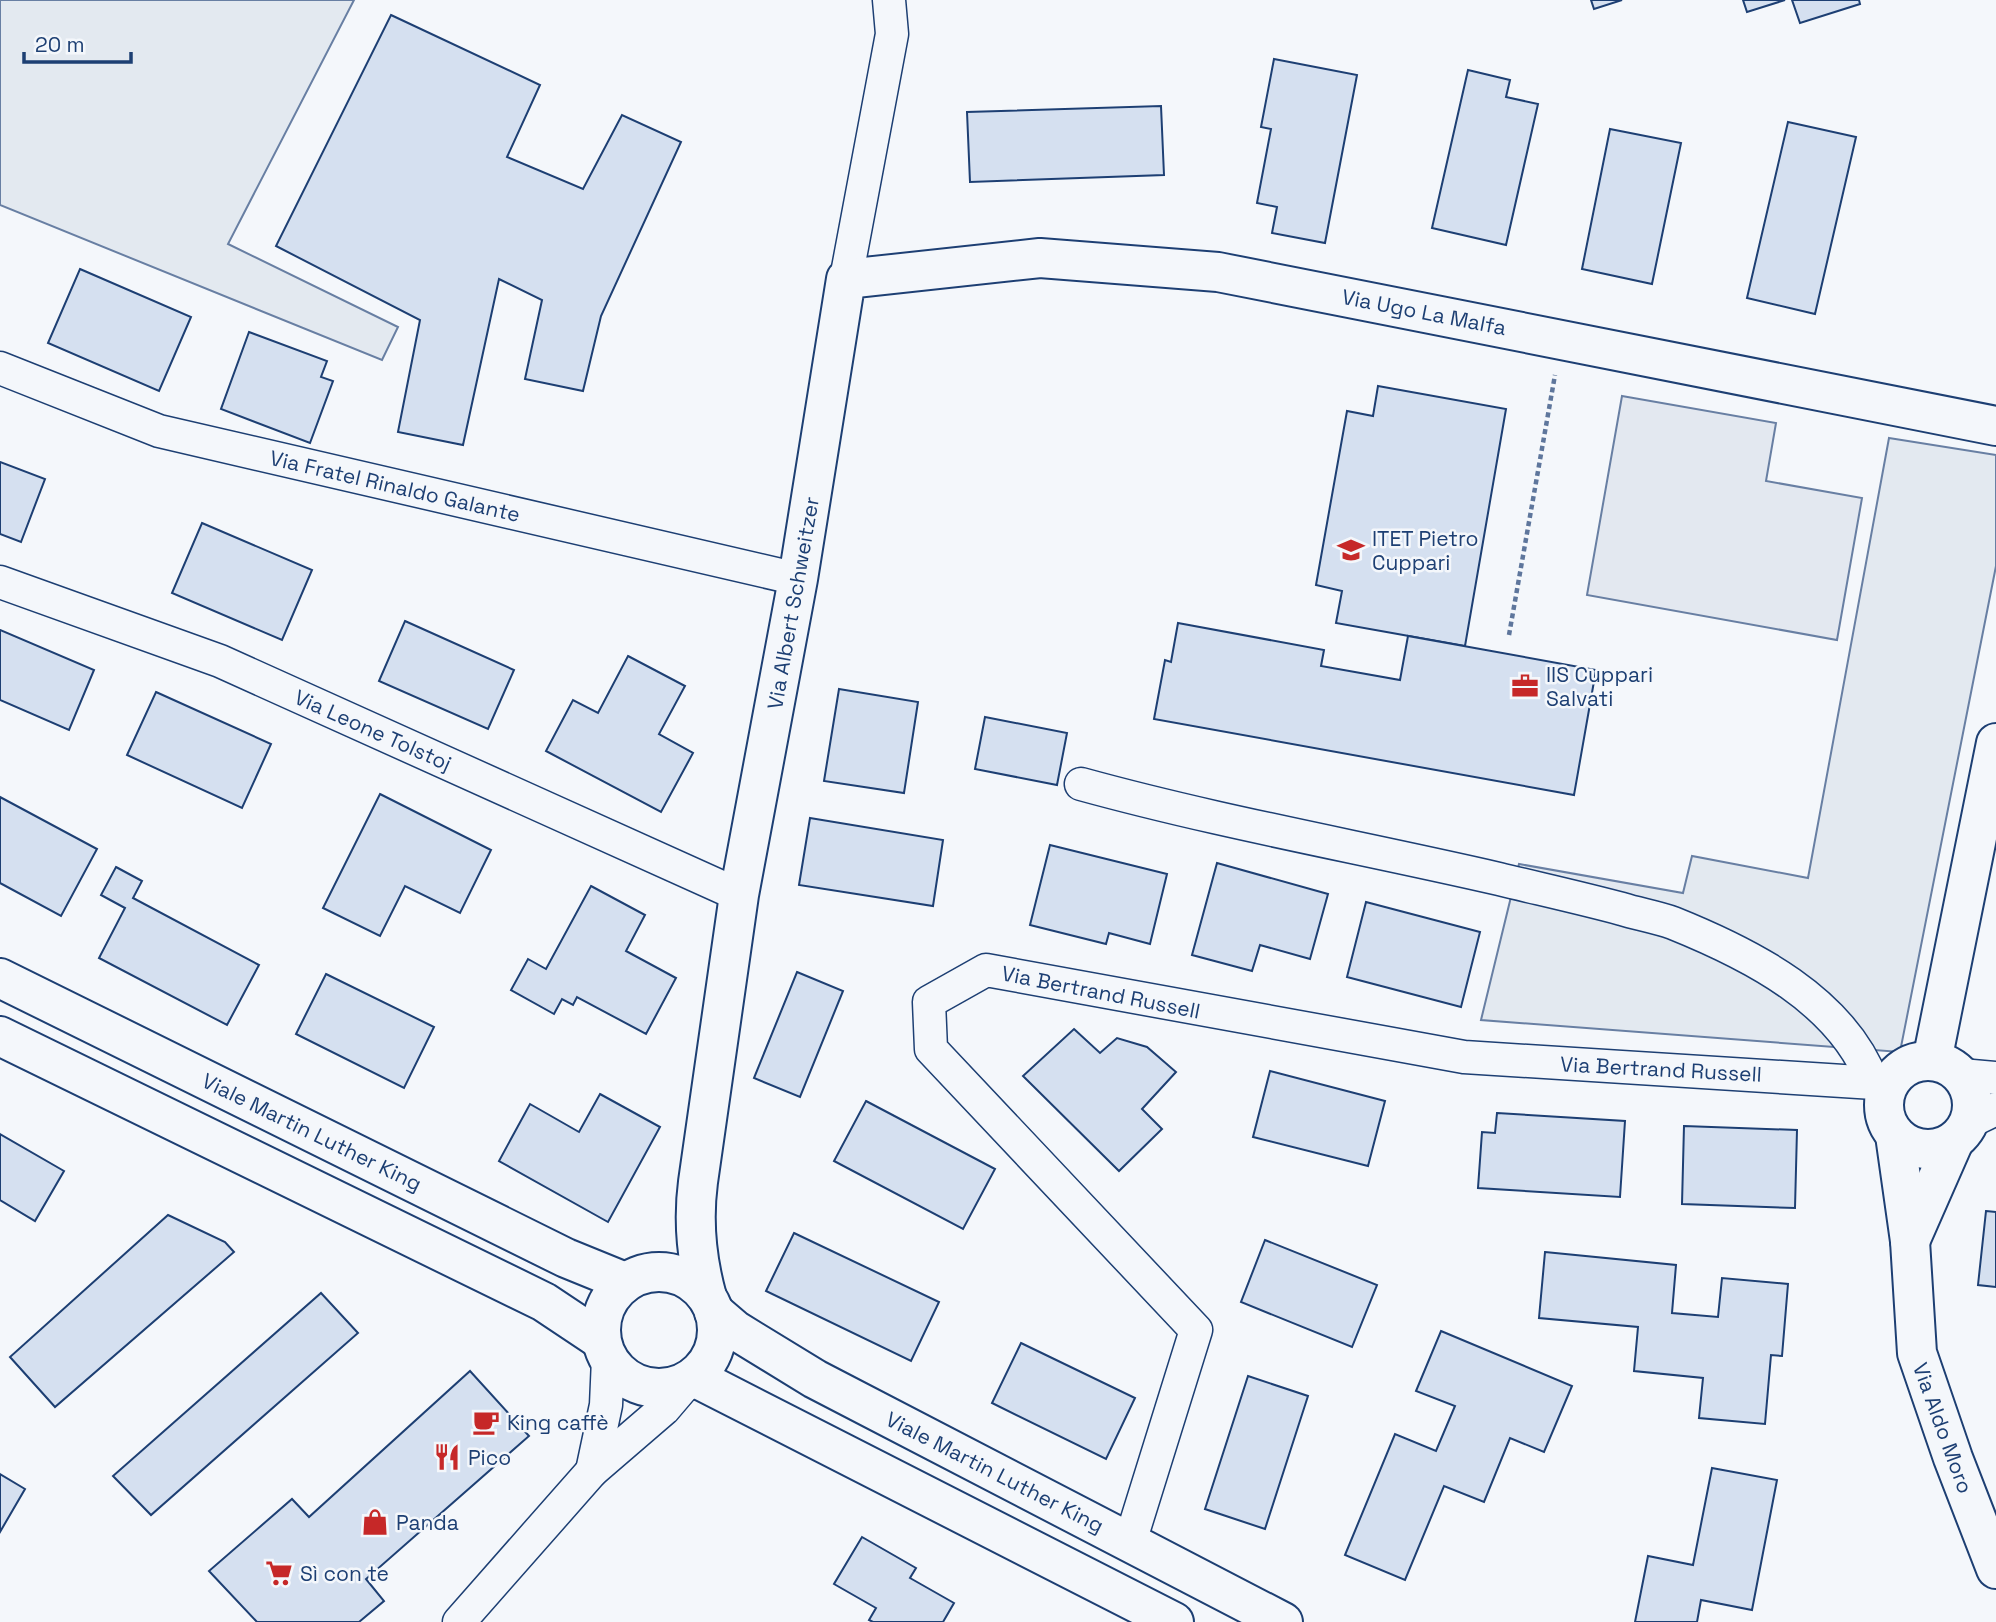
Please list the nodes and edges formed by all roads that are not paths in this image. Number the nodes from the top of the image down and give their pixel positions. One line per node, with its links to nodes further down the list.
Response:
1 (889, 0): 2 (street, Via Albert Schweitzer)
2 (846, 279): 4 (street, Via Ugo La Malfa); 5 (street, Via Albert Schweitzer)
3 (0, 368): 5 (street, Via Fratel Rinaldo Galante)
4 (1996, 426)
5 (799, 579): 9 (street, Via Albert Schweitzer)
6 (0, 582): 9 (street, Via Leone Tolstoj)
7 (1996, 743): 12 (street)
8 (1082, 784): 13 (street)
9 (739, 895): 16 (street, Via Albert Schweitzer)
10 (0, 978): 18 (street, Viale Martin Luther King)
11 (0, 1036): 20 (street)
12 (1963, 1072): 13 (street); 14 (street, Via Aldo Moro)
13 (1881, 1083): 15 (street, Via Aldo Moro); 23 (street, Via Bertrand Russell)
14 (1973, 1124): 15 (street); 17 (street, Via Aldo Moro)
15 (1895, 1135): 17 (street, Via Aldo Moro)
16 (695, 1206): 18 (street, Via Albert Schweitzer); 19 (street, Via Albert Schweitzer)
17 (1910, 1241): 24 (street, Via Aldo Moro)
18 (633, 1278): 19 (street, Viale Martin Luther King); 20 (street)
19 (711, 1304): 21 (street); 23 (street, Viale Martin Luther King)
20 (605, 1350): 21 (street); 22 (street)
21 (690, 1380): 22 (street); 26 (street)
22 (592, 1471): 25 (street)
23 (1130, 1542): 27 (street, Viale Martin Luther King)
24 (1996, 1569)
25 (459, 1622)
26 (1174, 1622)
27 (1283, 1622)

